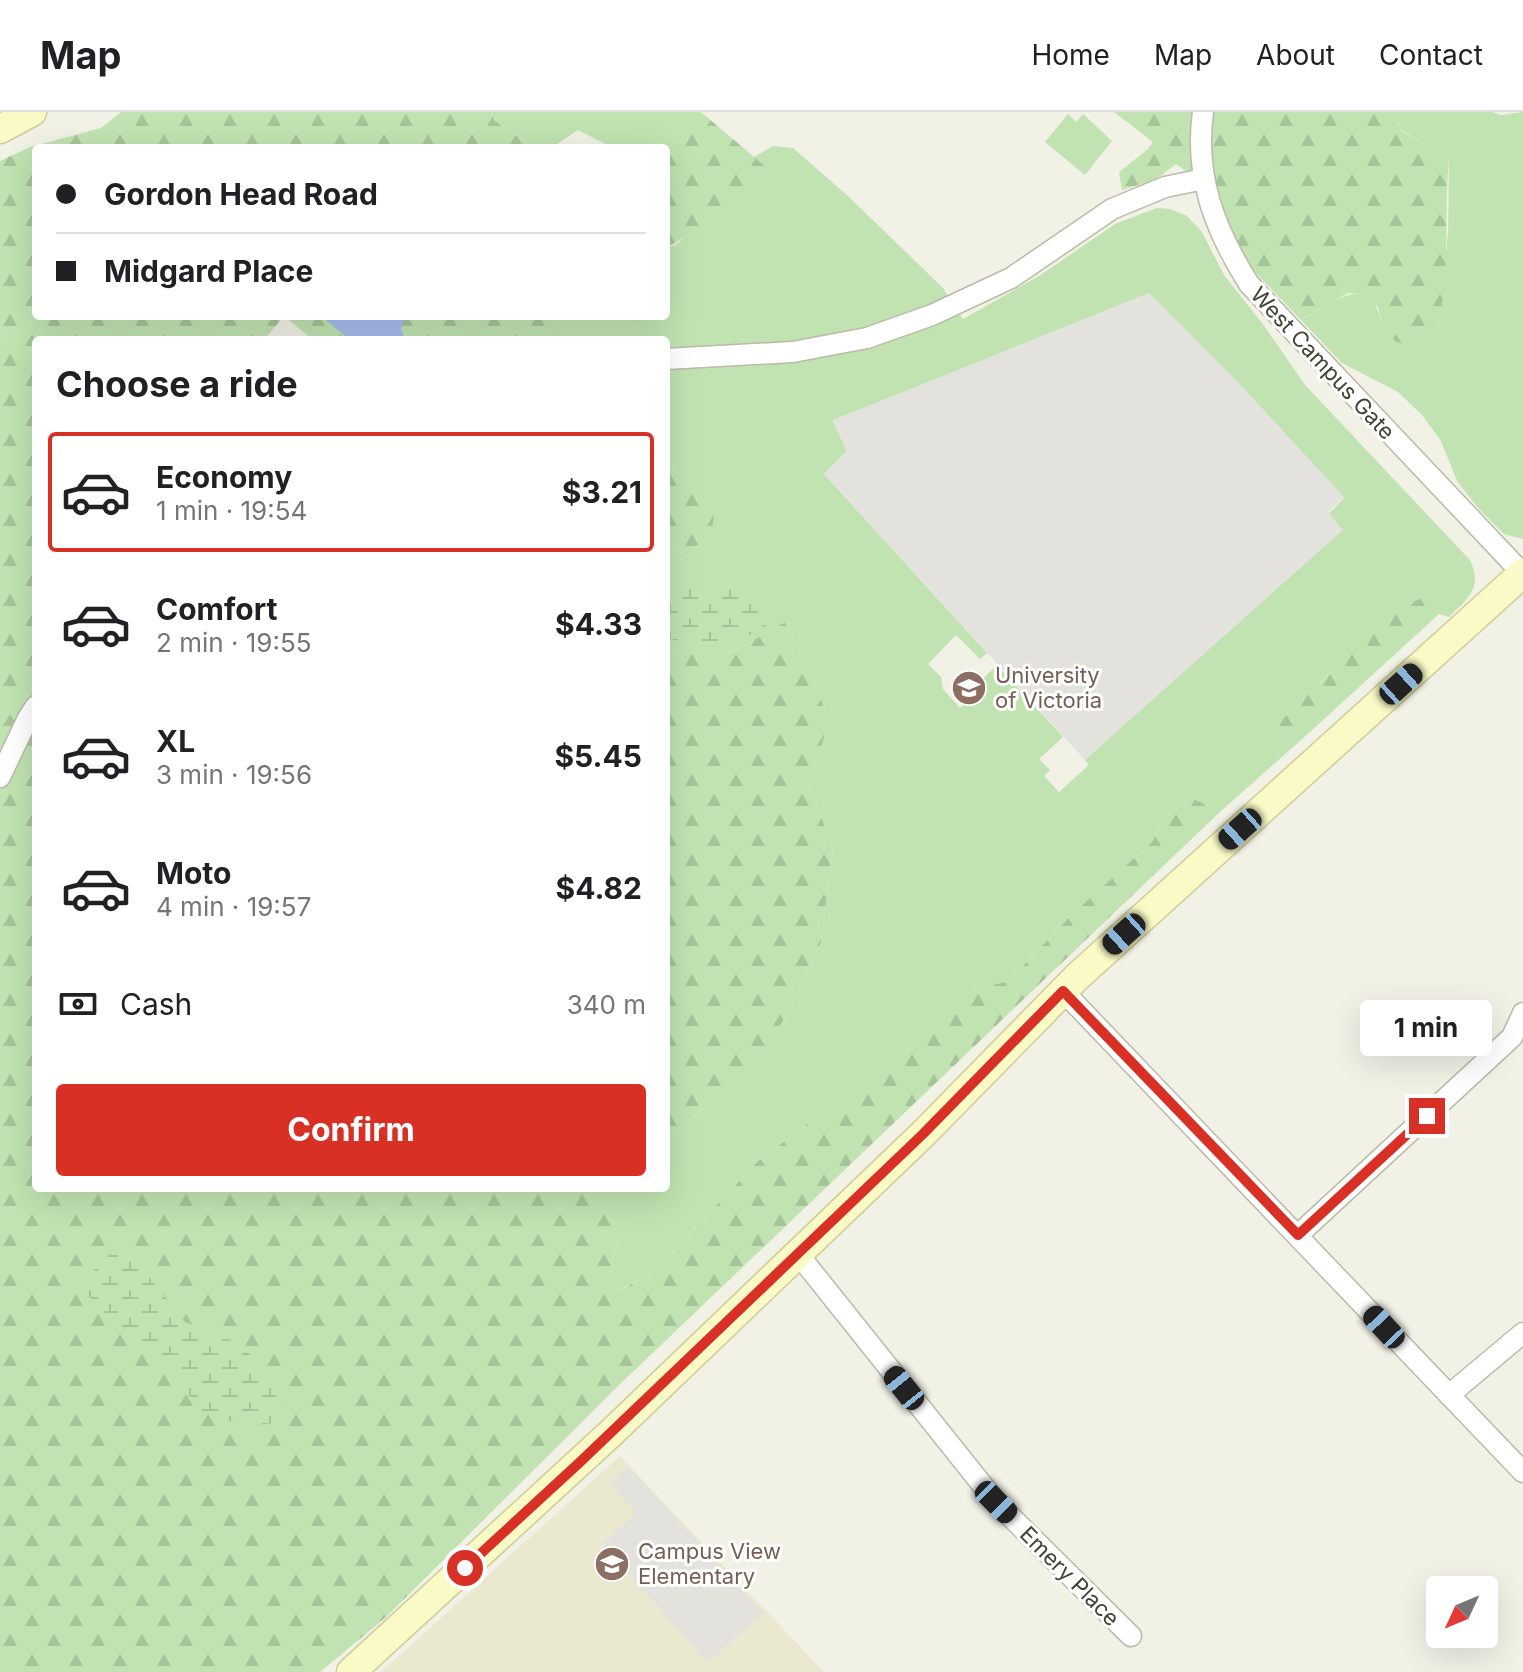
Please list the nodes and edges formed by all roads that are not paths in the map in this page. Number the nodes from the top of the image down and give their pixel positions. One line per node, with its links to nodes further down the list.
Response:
1 (32, 112): 3 (street)
2 (1203, 112): 4 (street, West Campus Gate)
3 (0, 129)
4 (1204, 179): 5 (street); 6 (street, West Campus Gate)
5 (670, 359)
6 (1523, 574): 9 (street)
7 (32, 714): 8 (street)
8 (0, 777)
9 (1063, 991): 11 (street); 12 (street)
10 (1523, 1013): 11 (street)
11 (1298, 1235): 14 (street)
12 (798, 1254): 16 (street, Emery Place); 17 (street)
13 (1523, 1333): 14 (street)
14 (1449, 1395): 15 (street)
15 (1523, 1472)
16 (1131, 1636)
17 (351, 1672)

